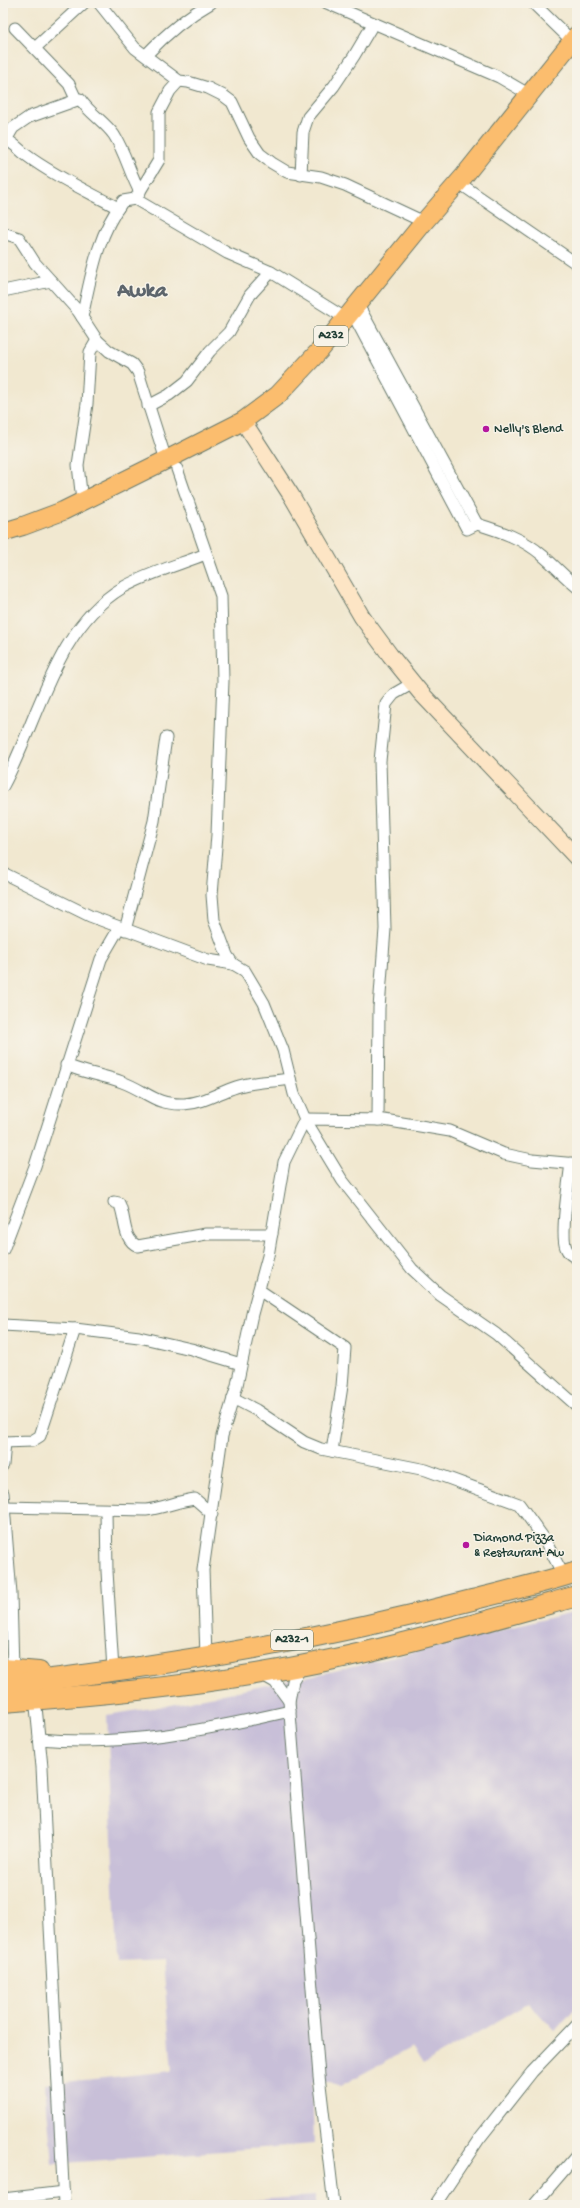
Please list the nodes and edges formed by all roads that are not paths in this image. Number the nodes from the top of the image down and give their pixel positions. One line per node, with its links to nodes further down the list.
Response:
1 (84, 3): 9 (street)
2 (99, 3): 10 (street)
3 (211, 3): 10 (street)
4 (328, 3): 6 (street)
5 (533, 3): 8 (street)
6 (373, 24): 12 (street); 15 (street)
7 (15, 28): 9 (street)
8 (575, 42): 12 (main road, A232); 16 (main road, A232)
9 (36, 48): 13 (street)
10 (146, 55): 11 (street)
11 (179, 81): 15 (street); 17 (street)
12 (530, 95): 19 (main road, A232)
13 (76, 99): 14 (street); 17 (street)
14 (4, 140): 18 (street)
15 (301, 175): 19 (street)
16 (465, 187): 21 (street); 26 (main road, A232)
17 (138, 195): 18 (street); 22 (street)
18 (118, 208): 25 (street)
19 (424, 222): 26 (main road, A232)
20 (3, 233): 23 (street)
21 (577, 264)
22 (271, 272): 26 (street); 28 (street)
23 (51, 281): 24 (street); 25 (street)
24 (3, 291)
25 (82, 317): 27 (street)
26 (355, 317): 29 (main road, A232); 35 (street)
27 (97, 340): 28 (street); 31 (street)
28 (148, 406): 30 (street)
29 (245, 427): 30 (main road, A232); 36 (street)
30 (172, 464): 31 (main road, A232); 33 (main road, A232); 34 (street)
31 (82, 501): 32 (main road, A232)
32 (3, 532)
33 (3, 541)
34 (206, 554): 38 (street); 42 (street)
35 (577, 587)
36 (413, 683): 39 (street); 46 (street)
37 (166, 738): 41 (street)
38 (3, 786)
39 (577, 858)
40 (3, 873): 41 (street)
41 (122, 929): 42 (street); 43 (street)
42 (233, 964): 44 (street)
43 (66, 1065): 44 (street); 50 (street)
44 (290, 1079): 45 (street)
45 (305, 1119): 46 (street); 49 (street); 57 (street)
46 (378, 1120): 47 (street)
47 (574, 1164): 51 (street)
48 (114, 1202): 49 (street)
49 (272, 1234): 52 (street)
50 (3, 1250)
51 (577, 1258)
52 (259, 1290): 55 (street); 59 (street)
53 (3, 1325): 54 (street)
54 (75, 1329): 55 (street); 58 (street)
55 (241, 1364): 56 (street)
56 (233, 1398): 59 (street); 64 (street)
57 (577, 1406)
58 (4, 1442): 60 (street)
59 (332, 1451): 65 (street)
60 (3, 1465)
61 (3, 1493): 62 (street)
62 (4, 1507): 63 (street); 71 (street)
63 (106, 1510): 64 (street); 69 (street)
64 (212, 1514): 67 (street)
65 (571, 1574): 67 (highway, A232-1)
66 (577, 1596): 68 (highway, A232-1)
67 (206, 1656): 69 (highway, A232-1)
68 (302, 1666): 70 (highway, A232-1); 74 (street)
69 (113, 1670): 71 (highway, A232-1)
70 (258, 1673): 72 (highway, A232-1); 74 (street)
71 (6, 1675)
72 (80, 1697): 73 (highway, A232-1); 75 (highway)
73 (3, 1702)
74 (290, 1706): 77 (street); 83 (street)
75 (36, 1707): 76 (highway); 77 (street)
76 (3, 1715)
77 (39, 1739): 80 (street)
78 (576, 2027): 84 (street)
79 (577, 2155): 85 (street)
80 (64, 2192): 81 (street); 82 (street)
81 (3, 2199)
82 (64, 2205)
83 (334, 2205)
84 (435, 2205)
85 (534, 2205)

